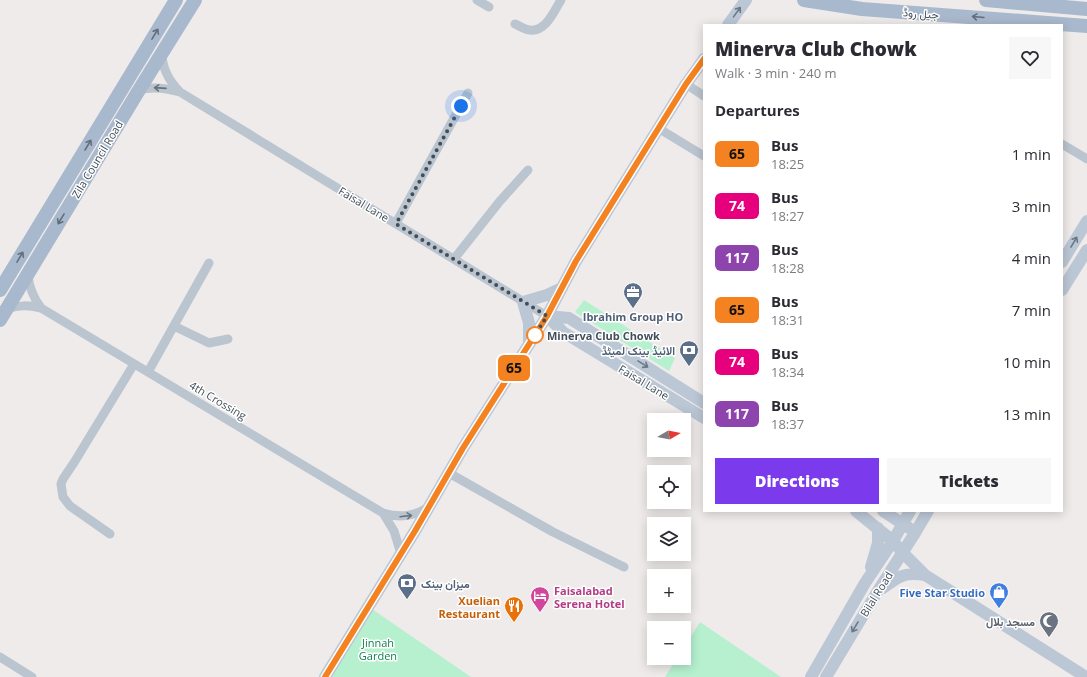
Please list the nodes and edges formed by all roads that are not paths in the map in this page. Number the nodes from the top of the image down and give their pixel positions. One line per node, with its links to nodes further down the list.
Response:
1 (176, 0): 36 (main road, Zila Council Road, one-way to 1)
2 (195, 0): 15 (main road, Zila Council Road)
3 (477, 0): 8 (street)
4 (561, 0): 10 (street)
5 (746, 0): 11 (main road, one-way to 5)
6 (804, 0): 12 (main road, جیل روڈ, one-way to 6)
7 (986, 0): 9 (main road)
8 (489, 7)
9 (1087, 9)
10 (515, 24)
11 (729, 24)
12 (1061, 24)
13 (1063, 24): 14 (main road, جیل روڈ, one-way to 13)
14 (1087, 26)
15 (162, 52): 18 (main road, Zila Council Road); 19 (street, Faisal Lane)
16 (703, 60): 17 (main road)
17 (686, 84): 21 (street); 22 (main road)
18 (139, 90): 19 (street, Faisal Lane, one-way to 18); 33 (main road, Zila Council Road, one-way to 33)
19 (180, 92): 28 (street, Faisal Lane)
20 (468, 93): 28 (street)
21 (703, 95)
22 (658, 128): 24 (street); 34 (main road)
23 (1063, 145): 25 (street)
24 (703, 155)
25 (1087, 159)
26 (528, 170): 30 (street)
27 (1087, 221): 31 (main road, one-way to 27)
28 (396, 224): 30 (street, Faisal Lane)
29 (1087, 250): 35 (main road)
30 (454, 259): 37 (street, Faisal Lane)
31 (1063, 260)
32 (209, 263): 41 (street)
33 (28, 275): 38 (street, 4th Crossing); 39 (main road, Zila Council Road)
34 (562, 288): 37 (main road); 40 (main road)
35 (1063, 288)
36 (0, 290)
37 (523, 302): 40 (street, Faisal Lane); 43 (main road)
38 (41, 308): 39 (street, 4th Crossing); 44 (street, 4th Crossing)
39 (3, 314)
40 (547, 316): 43 (main road); 46 (main road, Faisal Lane, one-way to 46); 47 (main road, Faisal Lane)
41 (174, 326): 42 (street); 45 (street)
42 (228, 339)
43 (529, 345): 48 (main road)
44 (134, 364): 45 (street, 4th Crossing); 58 (street)
45 (148, 372): 54 (street, 4th Crossing)
46 (703, 402)
47 (703, 417)
48 (449, 473): 49 (main road); 62 (street)
49 (428, 507): 54 (street, one-way to 49); 61 (main road)
50 (857, 512): 56 (main road)
51 (884, 512): 55 (main road)
52 (909, 512): 55 (main road, Bilal Road)
53 (927, 512): 57 (main road, Bilal Road)
54 (383, 513): 61 (street)
55 (902, 524): 57 (main road); 59 (main road, Bilal Road)
56 (878, 528): 59 (main road); 64 (main road)
57 (915, 533): 60 (main road, Bilal Road)
58 (110, 534)
59 (893, 541): 60 (main road); 64 (main road, Bilal Road)
60 (902, 552): 63 (main road); 65 (main road, Bilal Road)
61 (400, 554): 69 (main road)
62 (624, 567)
63 (925, 575): 65 (main road); 72 (main road)
64 (865, 583): 70 (main road, Bilal Road)
65 (876, 594): 71 (main road, Bilal Road, one-way to 71)
66 (0, 657): 67 (street)
67 (20, 674): 68 (street)
68 (32, 677)
69 (325, 677)
70 (811, 677)
71 (826, 677)
72 (1086, 677)

